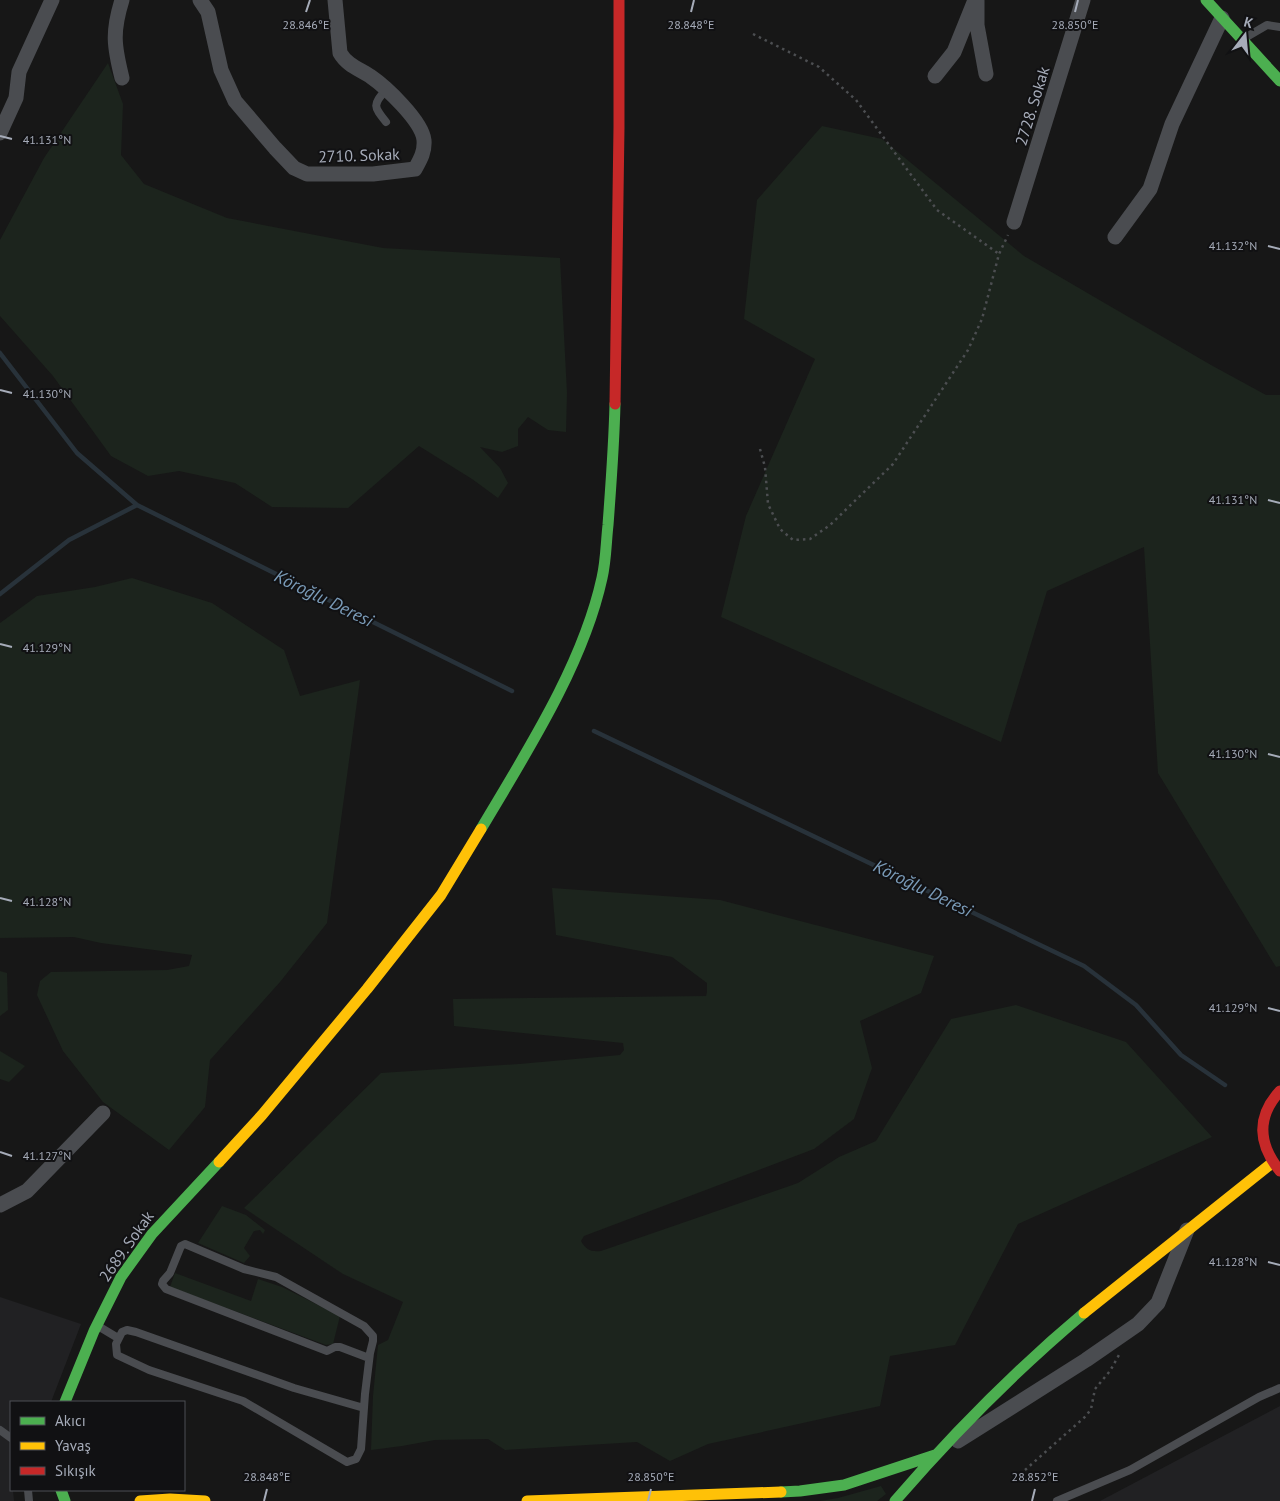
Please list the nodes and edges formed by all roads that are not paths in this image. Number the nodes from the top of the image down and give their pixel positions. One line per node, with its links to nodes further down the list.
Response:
1 (52, 0): 18 (street)
2 (122, 0): 14 (street)
3 (200, 0): 16 (street, 2710. Sokak)
4 (336, 0): 16 (street, 2710. Sokak)
5 (618, 0): 26 (main road, 2689. Sokak)
6 (976, 0): 12 (street); 13 (street)
7 (1083, 0): 19 (street, 2728. Sokak)
8 (1206, 0): 9 (main road)
9 (1222, 18): 11 (main road); 20 (street)
10 (1280, 27): 11 (lane)
11 (1242, 40): 15 (main road)
12 (986, 74)
13 (935, 76)
14 (122, 78)
15 (1280, 81)
16 (386, 90): 17 (lane)
17 (386, 122)
18 (0, 133)
19 (1014, 222)
20 (1115, 237)
21 (1280, 1091): 23 (main road)
22 (103, 1114): 24 (street)
23 (1276, 1167): 25 (main road)
24 (0, 1205)
25 (1188, 1230): 32 (main road); 32 (street)
26 (96, 1325): 27 (lane); 30 (main road, 2689. Sokak)
27 (118, 1338): 31 (lane); 31 (lane)
28 (369, 1358): 28 (lane); 31 (lane)
29 (1280, 1388): 37 (lane)
30 (65, 1401)
31 (364, 1408)
32 (935, 1455): 35 (main road); 36 (main road)
33 (140, 1501): 34 (main road)
34 (205, 1501)
35 (527, 1501)
36 (895, 1501)
37 (1058, 1501)

